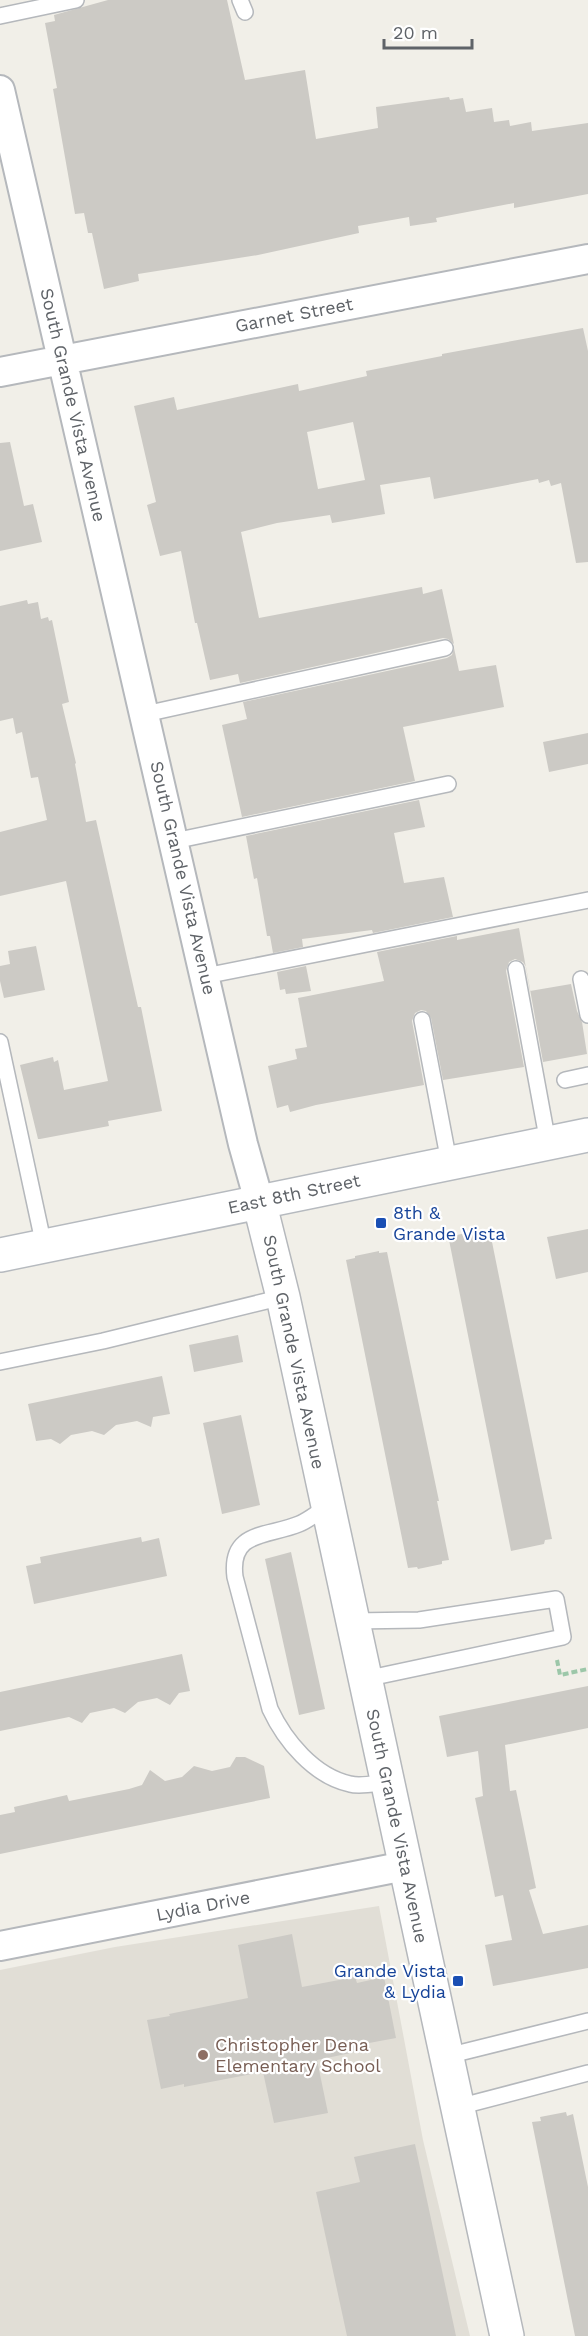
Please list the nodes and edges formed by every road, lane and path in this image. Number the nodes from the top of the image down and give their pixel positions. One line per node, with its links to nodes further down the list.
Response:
1 (76, 0): 2 (lane)
2 (0, 16)
3 (0, 90): 5 (street, South Grande Vista Avenue)
4 (588, 259): 5 (street, Garnet Street)
5 (63, 359): 6 (street, Garnet Street); 8 (street, South Grande Vista Avenue)
6 (0, 372)
7 (445, 648): 8 (lane)
8 (145, 714): 10 (street, South Grande Vista Avenue)
9 (448, 784): 10 (lane)
10 (174, 841): 13 (street, South Grande Vista Avenue)
11 (588, 900): 13 (lane)
12 (516, 969): 21 (lane)
13 (205, 976): 23 (street, South Grande Vista Avenue)
14 (580, 979): 15 (lane)
15 (588, 1015)
16 (422, 1020): 22 (lane)
17 (0, 1042): 24 (lane)
18 (588, 1075): 19 (lane)
19 (565, 1080)
20 (588, 1135): 21 (street, East 8th Street)
21 (548, 1143): 22 (street, East 8th Street)
22 (449, 1162): 23 (street, East 8th Street)
23 (259, 1201): 24 (street, East 8th Street); 26 (street, South Grande Vista Avenue)
24 (44, 1246): 25 (street, East 8th Street)
25 (0, 1255)
26 (283, 1297): 27 (lane); 28 (street, South Grande Vista Avenue)
27 (0, 1362)
28 (328, 1506): 29 (street, South Grande Vista Avenue); 33 (lane)
29 (353, 1621): 30 (lane); 32 (street, South Grande Vista Avenue)
30 (553, 1639): 31 (path); 32 (lane)
31 (588, 1669)
32 (365, 1679): 33 (street, South Grande Vista Avenue)
33 (387, 1782): 34 (street, South Grande Vista Avenue)
34 (405, 1866): 35 (street, Lydia Drive); 37 (street, South Grande Vista Avenue)
35 (0, 1946)
36 (588, 2021): 37 (lane)
37 (447, 2056): 39 (street, South Grande Vista Avenue)
38 (588, 2073): 39 (lane)
39 (458, 2107): 40 (street, South Grande Vista Avenue)
40 (507, 2336)

